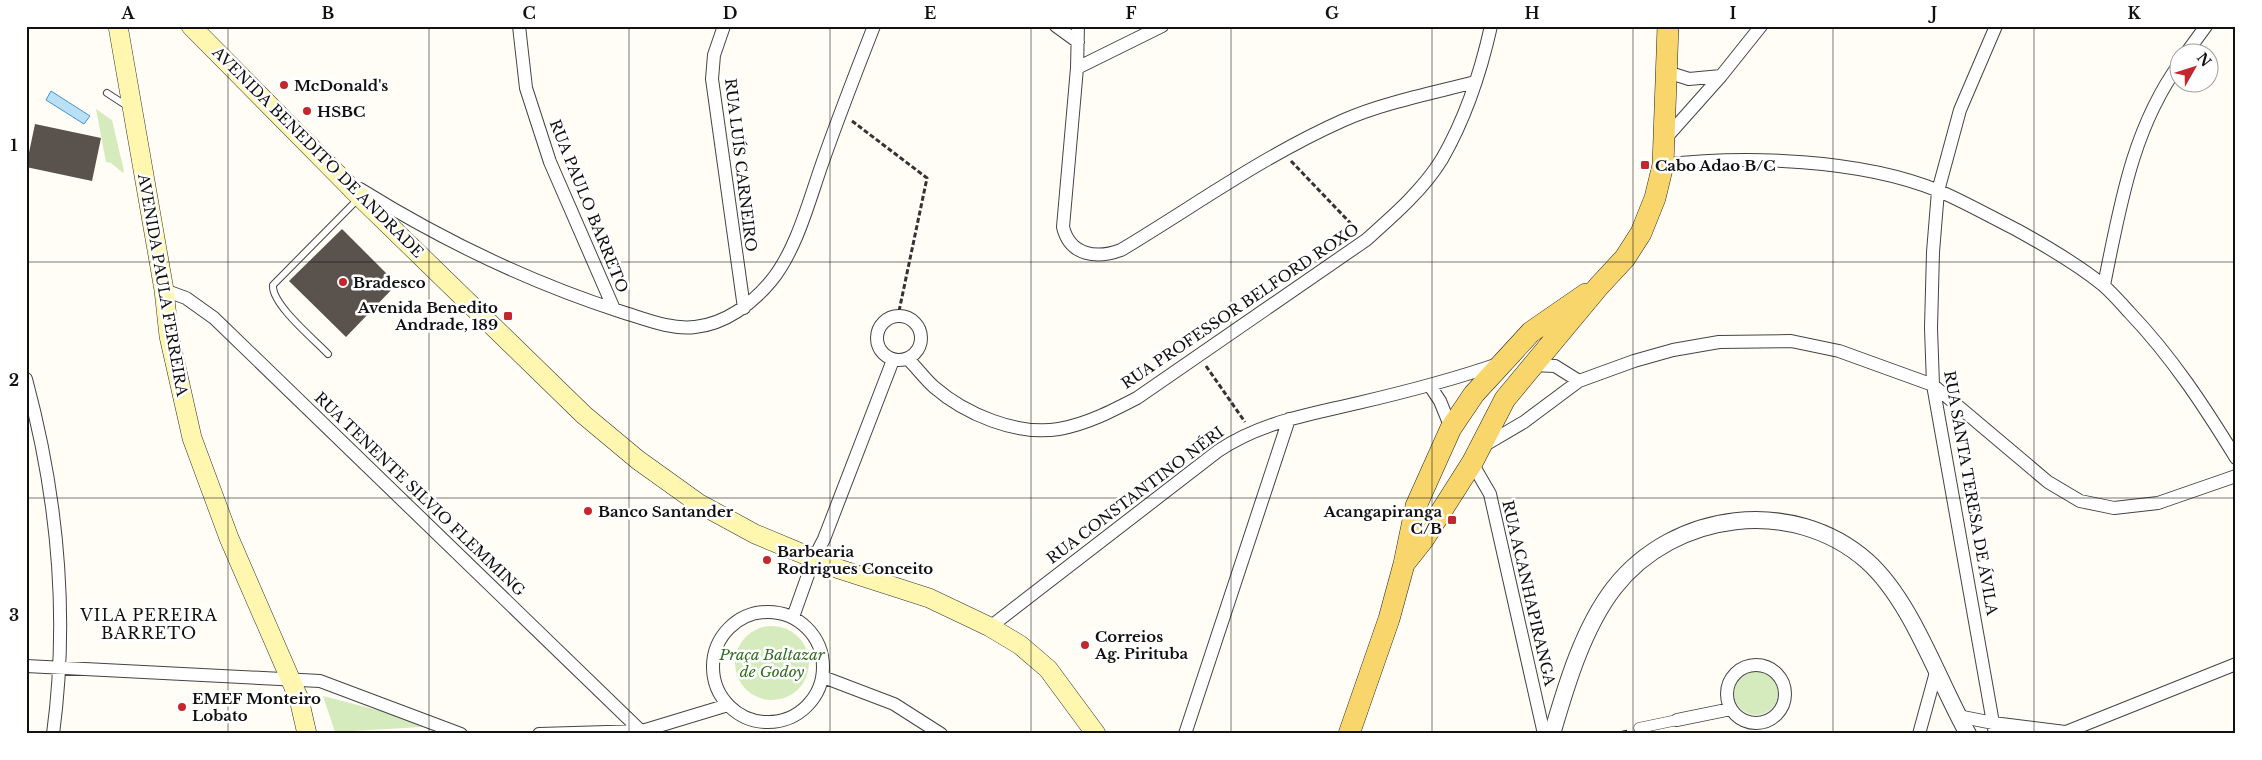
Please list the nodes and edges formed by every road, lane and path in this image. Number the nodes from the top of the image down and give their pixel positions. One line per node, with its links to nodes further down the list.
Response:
1 (191, 26): 29 (main road, AVENIDA BENEDITO DE ANDRADE)
2 (519, 26): 37 (street, RUA PAULO BARRETO)
3 (724, 26): 36 (street, RUA LUÍS CARNEIRO)
4 (874, 26): 25 (street)
5 (1056, 26): 16 (street)
6 (1078, 26): 16 (street)
7 (1162, 26): 18 (street)
8 (1491, 26): 22 (street, RUA PROFESSOR BELFORD ROXO)
9 (1668, 26): 19 (main road)
10 (1760, 26): 20 (street)
11 (1996, 26): 30 (street, RUA SANTA TERESA DE ÁVILA)
12 (2206, 26): 17 (street)
13 (2232, 26): 15 (path)
14 (122, 30): 24 (main road, AVENIDA PAULA FERREIRA)
15 (2236, 30)
16 (1078, 42): 18 (street)
17 (2194, 42)
18 (1077, 68): 27 (street)
19 (1666, 72): 20 (street); 26 (main road)
20 (1721, 76): 26 (street)
21 (2170, 76): 34 (street)
22 (1474, 82): 27 (street); 32 (street, RUA PROFESSOR BELFORD ROXO)
23 (107, 93): 24 (lane)
24 (132, 108): 35 (main road, AVENIDA PAULA FERREIRA)
25 (840, 112): 36 (street); 38 (path)
26 (1664, 140): 28 (main road)
27 (1280, 150): 32 (path)
28 (1662, 165): 30 (street); 33 (main road)
29 (341, 177): 31 (main road, AVENIDA BENEDITO DE ANDRADE); 37 (street)
30 (1938, 191): 34 (street); 47 (street, RUA SANTA TERESA DE ÁVILA)
31 (360, 197): 39 (lane); 55 (main road, AVENIDA BENEDITO DE ANDRADE)
32 (1366, 240): 40 (street, RUA PROFESSOR BELFORD ROXO)
33 (1599, 286): 43 (main road); 44 (main road)
34 (2104, 286): 53 (street)
35 (164, 290): 64 (main road, AVENIDA PAULA FERREIRA); 72 (street, RUA TENENTE SILVIO FLEMMING)
36 (744, 308): 37 (street)
37 (614, 309)
38 (898, 316): 41 (street); 42 (street)
39 (328, 354)
40 (1198, 355): 41 (street, RUA PROFESSOR BELFORD ROXO); 51 (path)
41 (908, 359): 42 (street)
42 (893, 360): 55 (street)
43 (1503, 362): 44 (main road); 48 (street, RUA CONSTANTINO NÉRI); 50 (main road)
44 (1532, 366): 46 (street); 52 (main road)
45 (26, 379): 61 (street)
46 (1579, 381): 47 (street); 52 (street)
47 (1933, 385): 54 (street); 71 (street, RUA SANTA TERESA DE ÁVILA)
48 (1430, 386): 49 (street, RUA CONSTANTINO NÉRI); 50 (street)
49 (1289, 419): 51 (street, RUA CONSTANTINO NÉRI); 80 (street)
50 (1451, 428): 52 (main road); 56 (main road)
51 (1252, 431): 58 (street, RUA CONSTANTINO NÉRI)
52 (1477, 455): 56 (main road); 82 (street, RUA ACANHAPIRANGA)
53 (2236, 458)
54 (2236, 476)
55 (814, 558): 57 (street); 58 (main road, AVENIDA BENEDITO DE ANDRADE)
56 (1404, 564): 81 (main road)
57 (793, 617): 63 (street); 65 (street)
58 (990, 627): 79 (main road, AVENIDA BENEDITO DE ANDRADE)
59 (2236, 664): 73 (street)
60 (26, 666): 61 (street)
61 (60, 670): 64 (street); 74 (street)
62 (1936, 672): 67 (street); 83 (street); 84 (street)
63 (823, 677): 65 (street); 78 (street)
64 (290, 679): 75 (main road, AVENIDA PAULA FERREIRA); 76 (street)
65 (728, 705): 72 (street)
66 (1731, 709): 68 (street); 70 (street); 70 (street)
67 (1958, 716): 71 (street); 85 (street)
68 (1676, 720): 69 (street)
69 (1639, 728)
70 (1752, 728)
71 (1994, 729): 73 (street)
72 (643, 733): 77 (street)
73 (2063, 733)
74 (53, 734)
75 (307, 734)
76 (461, 734)
77 (539, 734)
78 (941, 734)
79 (1096, 734)
80 (1185, 734)
81 (1350, 734)
82 (1544, 734)
83 (1552, 734)
84 (1919, 734)
85 (1968, 734)

